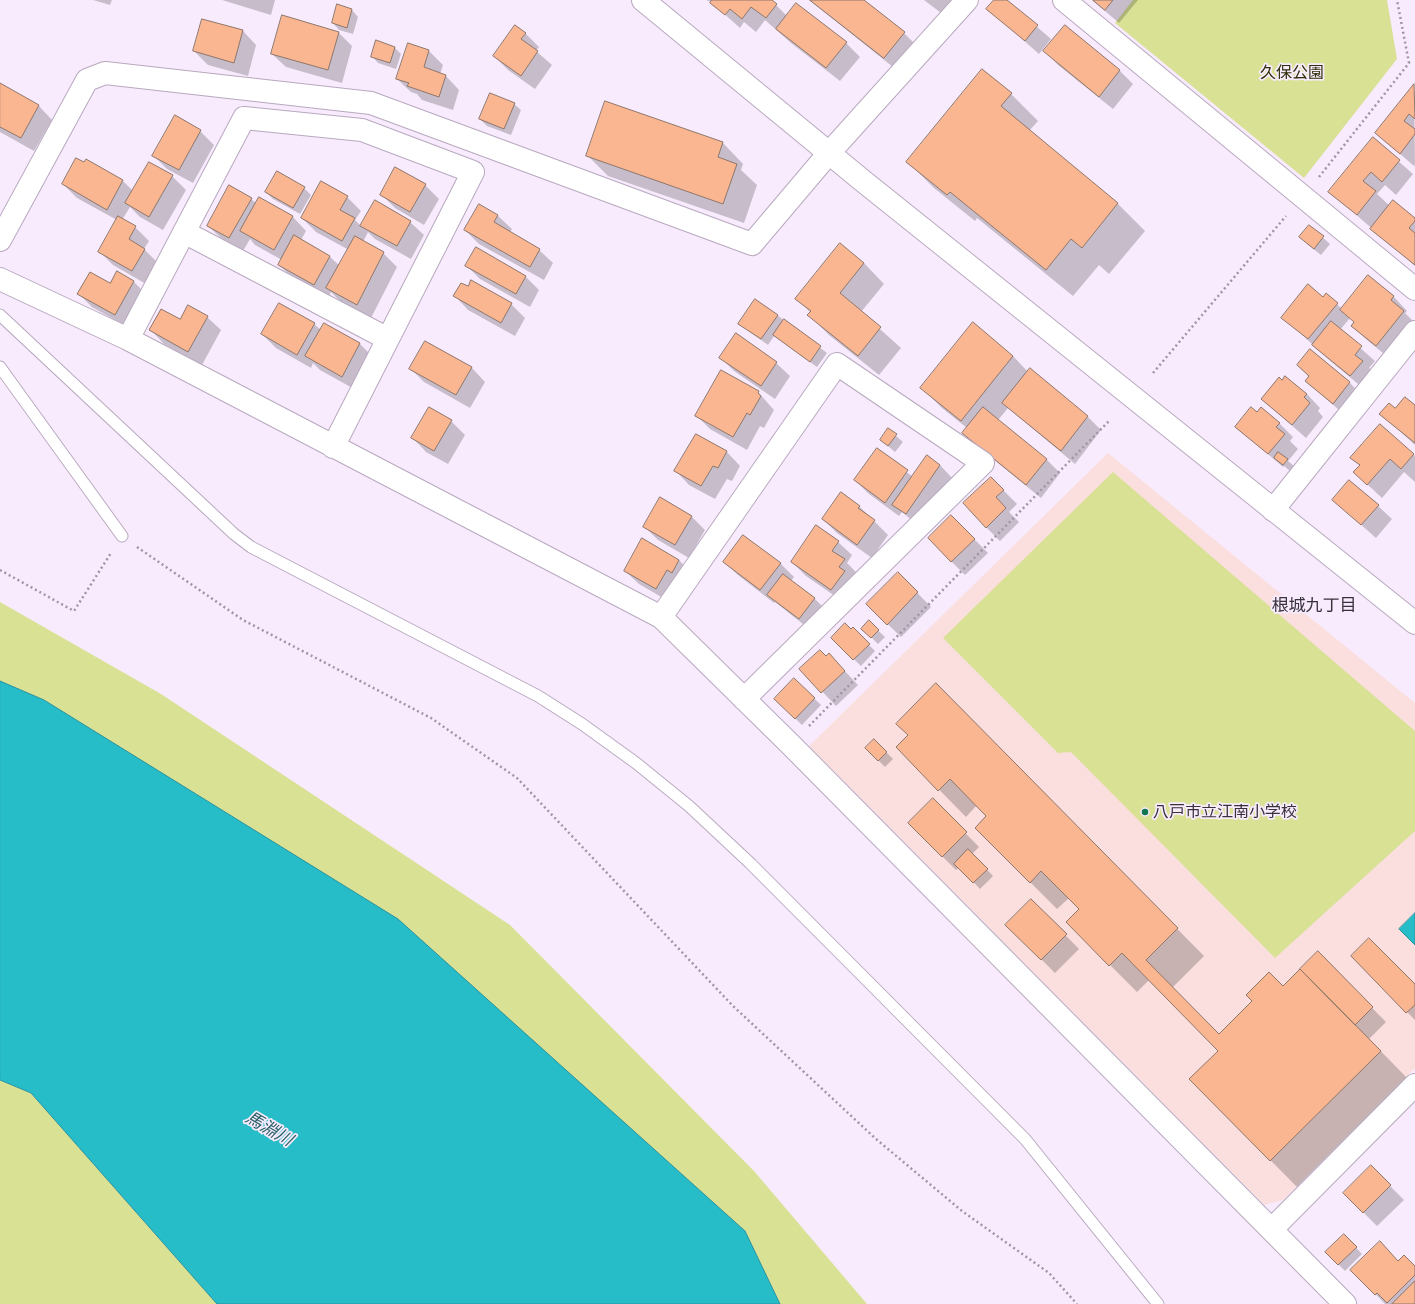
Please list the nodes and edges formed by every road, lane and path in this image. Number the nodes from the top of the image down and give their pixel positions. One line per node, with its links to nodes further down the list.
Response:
1 (643, 0): 4 (street)
2 (968, 0): 4 (street)
3 (1064, 0): 8 (street)
4 (829, 153): 6 (street); 16 (street)
5 (184, 232): 11 (street); 12 (street); 12 (street)
6 (0, 240)
7 (0, 279): 11 (street)
8 (1415, 289)
9 (0, 315): 26 (lane)
10 (1415, 332): 16 (street)
11 (128, 339): 15 (street)
12 (388, 339): 15 (street)
13 (0, 367): 17 (lane)
14 (1110, 420): 22 (path)
15 (333, 447): 19 (street)
16 (1273, 510): 20 (street)
17 (122, 536): 18 (path); 25 (path)
18 (0, 570)
19 (661, 617): 21 (street); 21 (street)
20 (1415, 623)
21 (744, 699): 22 (street)
22 (791, 745): 24 (street)
23 (1415, 1085): 24 (street)
24 (1272, 1229): 27 (street)
25 (1077, 1304)
26 (1158, 1304)
27 (1345, 1304)

